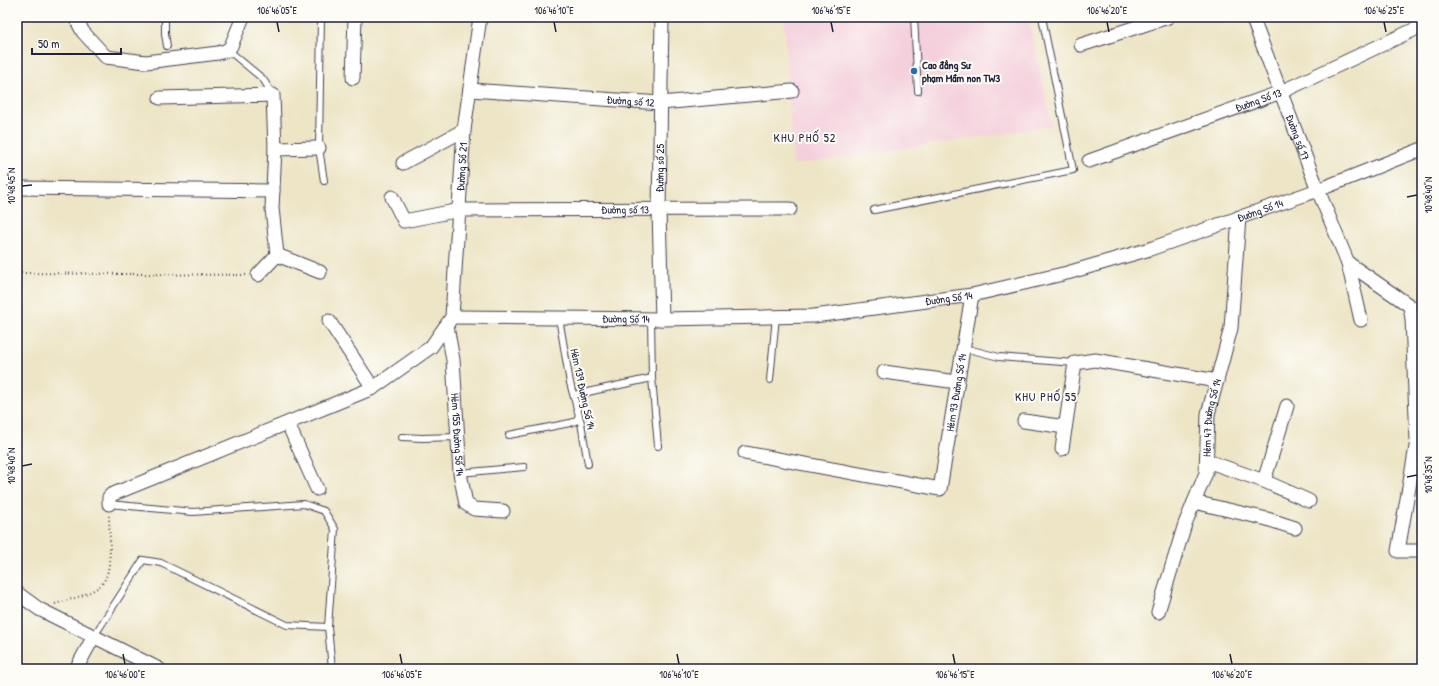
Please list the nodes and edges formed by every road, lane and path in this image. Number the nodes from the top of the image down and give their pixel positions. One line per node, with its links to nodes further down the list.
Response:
1 (75, 17): 15 (street)
2 (165, 17): 14 (lane)
3 (243, 17): 15 (street)
4 (321, 17): 25 (lane)
5 (355, 17): 16 (street)
6 (480, 17): 17 (street, Đường Số 21)
7 (662, 17): 23 (street, Đường số 25)
8 (914, 17): 19 (lane)
9 (1042, 17): 38 (lane)
10 (1168, 17): 13 (street)
11 (1252, 17): 20 (street, Đường số 17)
12 (1422, 26): 20 (street, Đường Số 13)
13 (1081, 45)
14 (168, 46)
15 (228, 50): 21 (lane)
16 (353, 78)
17 (470, 90): 23 (street, Đường số 12); 24 (street, Đường Số 21)
18 (792, 91): 23 (street, Đường số 12)
19 (918, 91)
20 (1281, 92): 28 (street, Đường Số 13); 32 (street, Đường số 17)
21 (273, 95): 22 (street); 26 (street)
22 (160, 98)
23 (662, 103): 37 (street, Đường số 25)
24 (464, 130): 29 (street); 36 (street, Đường Số 21)
25 (318, 148): 26 (street); 30 (lane)
26 (275, 149): 33 (street)
27 (1422, 149): 32 (street, Đường Số 14)
28 (1089, 161)
29 (402, 163)
30 (324, 181)
31 (17, 188): 33 (street)
32 (1318, 190): 39 (street, Đường Số 14); 41 (street, Đường số 17)
33 (273, 191): 40 (street)
34 (392, 197): 36 (street, Đường số 13)
35 (790, 209): 37 (street, Đường số 13)
36 (460, 210): 37 (street, Đường số 13); 52 (street, Đường Số 21)
37 (659, 210): 48 (street, Đường số 25)
38 (874, 210)
39 (1239, 218): 45 (street, Đường Số 14); 58 (street, Hẻm 47 Đường Số 14)
40 (277, 255): 42 (street); 44 (street)
41 (1348, 263): 49 (street); 50 (street, Đường số 17)
42 (320, 272)
43 (17, 273): 44 (path)
44 (258, 275)
45 (972, 295): 46 (street, Đường Số 14); 53 (street, Hẻm 93 Đường Số 14)
46 (776, 316): 48 (street, Đường Số 14); 57 (lane)
47 (559, 318): 48 (street, Đường Số 14); 52 (street, Đường Số 14); 61 (lane, Hẻm 139 Đường Số 14)
48 (657, 319): 56 (lane)
49 (1417, 319): 84 (street)
50 (1360, 320)
51 (329, 321): 60 (street)
52 (449, 321): 60 (street); 69 (street, Hẻm 155 Đường Số 14)
53 (964, 348): 54 (lane); 59 (street, Hẻm 93 Đường Số 14)
54 (1075, 363): 58 (street); 66 (street)
55 (884, 372): 59 (street)
56 (652, 378): 61 (lane); 70 (lane)
57 (770, 380)
58 (1216, 381): 73 (street, Hẻm 47 Đường Số 14)
59 (958, 382): 72 (street, Hẻm 93 Đường Số 14)
60 (373, 388): 65 (street)
61 (574, 395): 63 (lane, Hẻm 139 Đường Số 14)
62 (1287, 406): 77 (street)
63 (578, 417): 67 (lane); 74 (lane, Hẻm 139 Đường Số 14)
64 (1024, 421): 66 (street)
65 (288, 424): 78 (street); 81 (street)
66 (1065, 427): 71 (street)
67 (509, 435)
68 (402, 437): 69 (lane)
69 (458, 437): 76 (street, Hẻm 155 Đường Số 14)
70 (658, 446)
71 (1062, 448)
72 (744, 453)
73 (1207, 461): 77 (street); 80 (street, Hẻm 47 Đường Số 14)
74 (588, 464)
75 (524, 467): 76 (lane)
76 (460, 473): 82 (street, Hẻm 155 Đường Số 14)
77 (1264, 481): 79 (street)
78 (317, 489)
79 (1309, 501)
80 (1194, 502): 83 (street); 87 (street, Hẻm 47 Đường Số 14)
81 (109, 504): 86 (path); 88 (lane)
82 (503, 511)
83 (1295, 528)
84 (1422, 551)
85 (17, 593): 86 (street)
86 (39, 609): 89 (street)
87 (1158, 612)
88 (328, 627): 89 (lane); 92 (lane)
89 (94, 636): 90 (street); 91 (street)
90 (76, 669)
91 (159, 669)
92 (332, 669)

